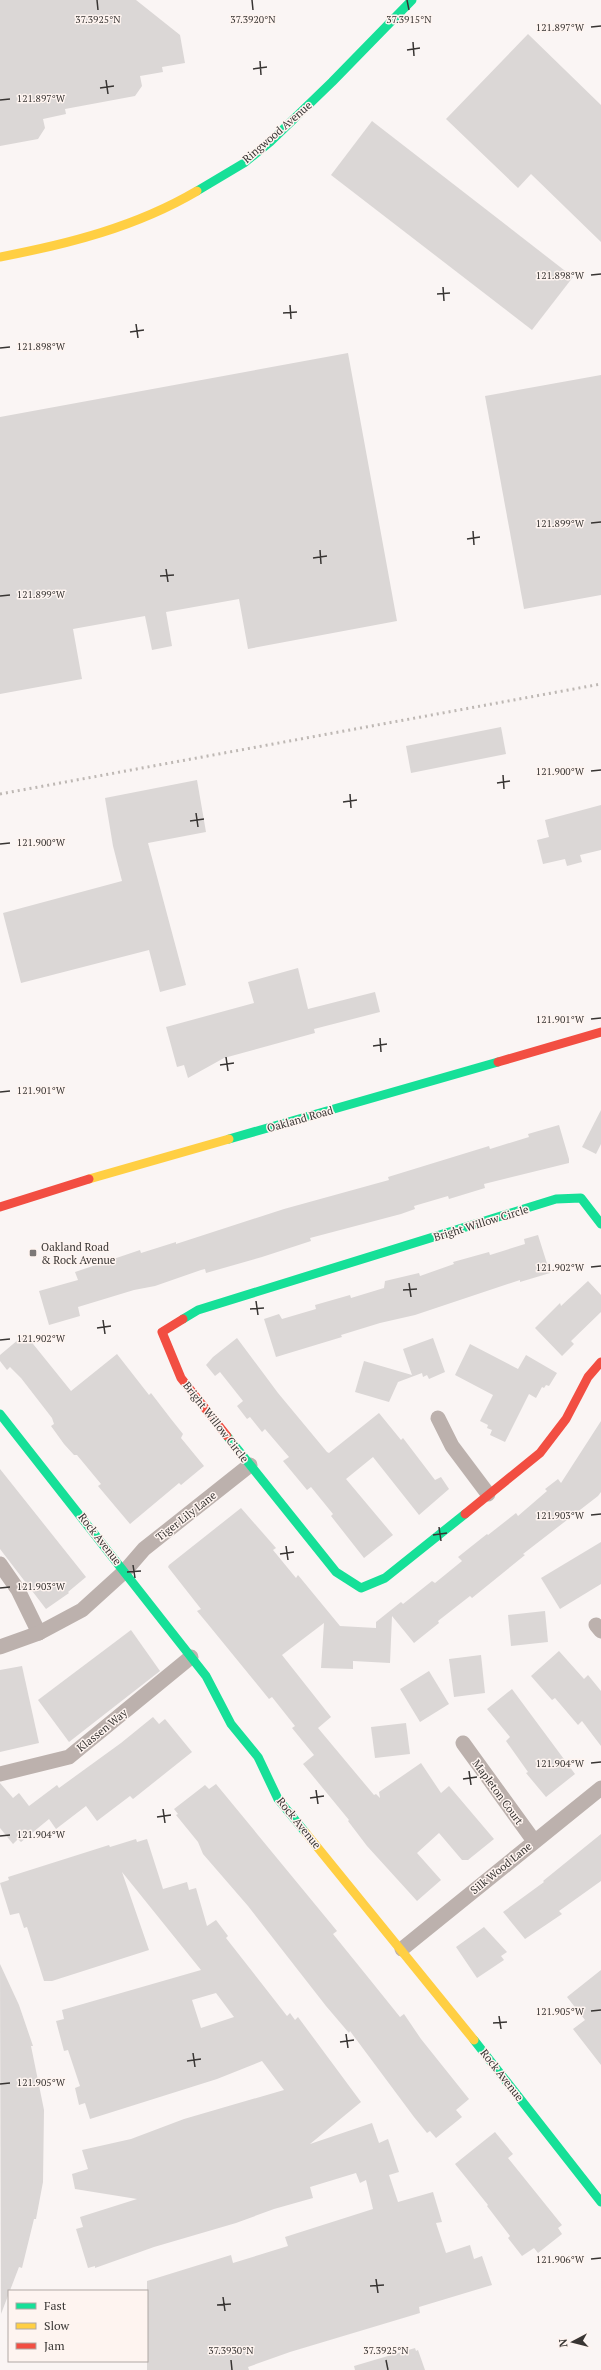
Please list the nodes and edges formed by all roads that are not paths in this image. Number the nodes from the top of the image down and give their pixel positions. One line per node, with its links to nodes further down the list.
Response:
1 (412, 0): 2 (street, Ringwood Avenue)
2 (0, 257)
3 (601, 1032): 4 (street, Oakland Road)
4 (0, 1207)
5 (601, 1224): 9 (street, Bright Willow Circle)
6 (601, 1362): 10 (street, Bright Willow Circle)
7 (0, 1414): 12 (street, Rock Avenue)
8 (438, 1418): 10 (street)
9 (250, 1465): 10 (street, Bright Willow Circle); 12 (street, Tiger Lily Lane)
10 (488, 1494)
11 (0, 1564): 13 (street)
12 (125, 1571): 13 (street, Tiger Lily Lane); 15 (street, Rock Avenue)
13 (39, 1633): 14 (street, Tiger Lily Lane)
14 (0, 1647)
15 (191, 1657): 17 (street, Klassen Way); 20 (street, Rock Avenue)
16 (463, 1743): 19 (street, Mapleton Court)
17 (0, 1774)
18 (601, 1788): 19 (street, Silk Wood Lane)
19 (534, 1841): 20 (street, Silk Wood Lane)
20 (402, 1949): 21 (street, Rock Avenue)
21 (601, 2202)

